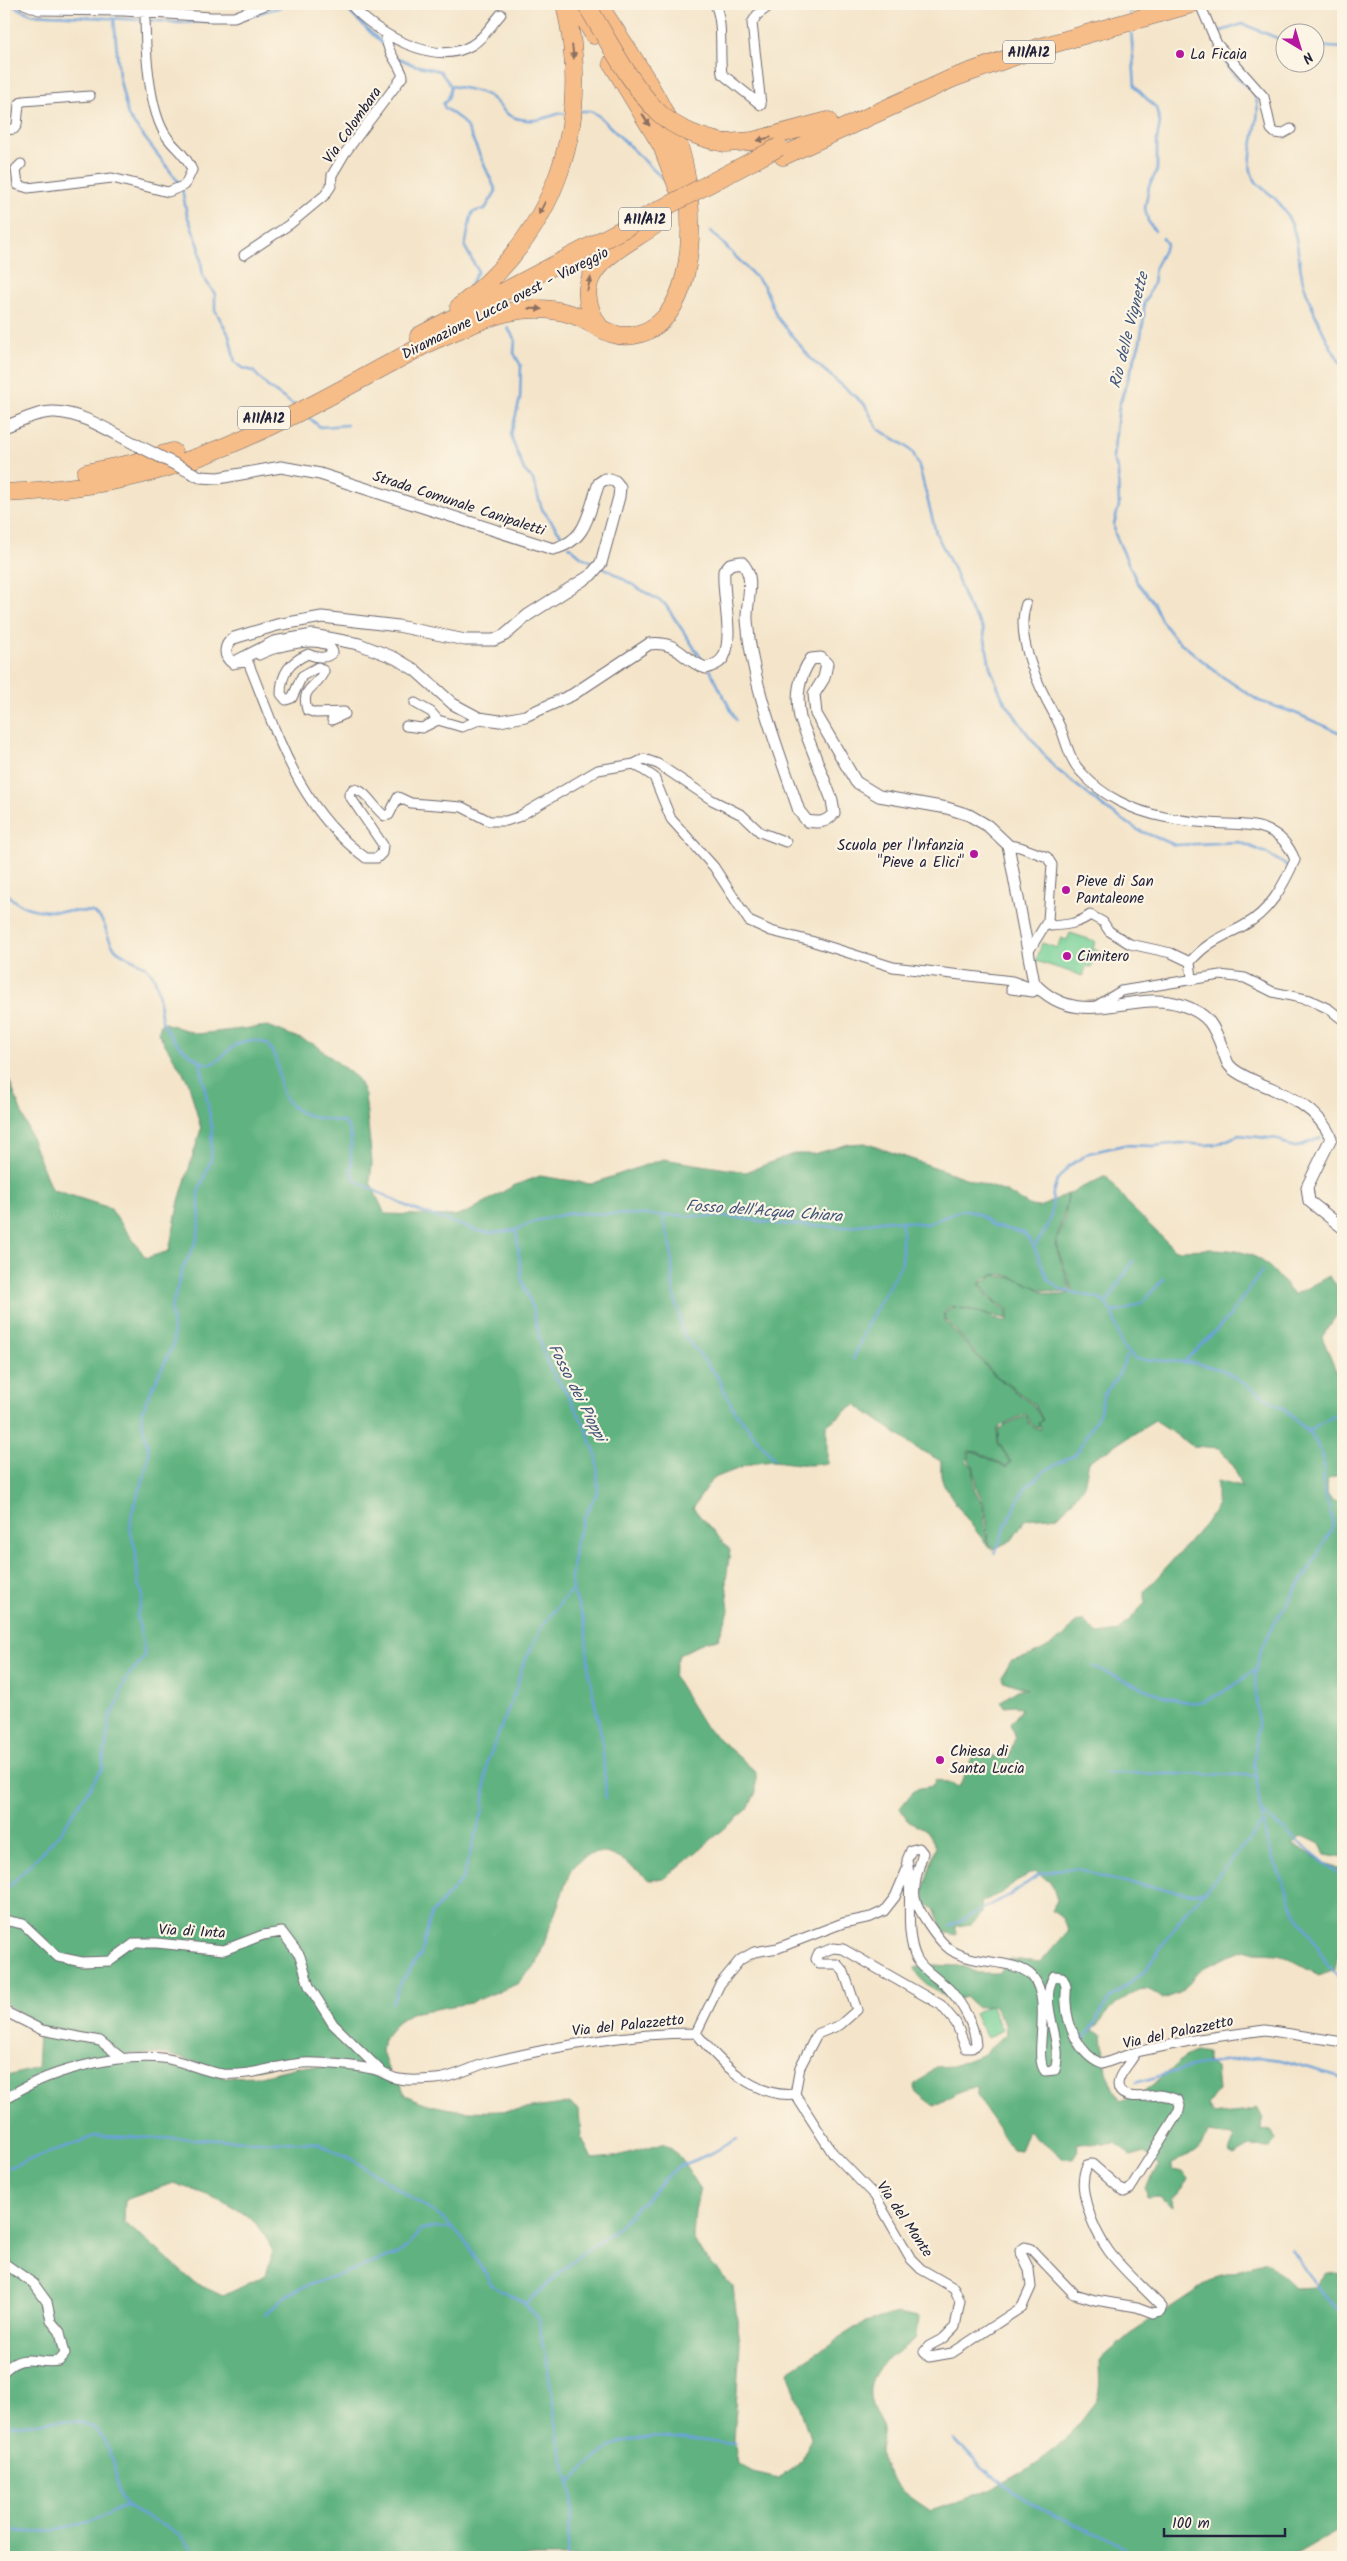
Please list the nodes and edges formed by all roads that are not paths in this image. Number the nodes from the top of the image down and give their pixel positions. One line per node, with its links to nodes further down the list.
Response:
1 (24, 4): 13 (street)
2 (268, 4): 13 (street)
3 (350, 4): 14 (street)
4 (565, 4): 27 (highway, one-way to 27)
5 (576, 4): 23 (highway, one-way to 23)
6 (586, 4): 17 (highway, one-way to 6, bridge)
7 (598, 4): 23 (highway)
8 (715, 4): 9 (street)
9 (772, 4)
10 (1147, 4): 16 (highway, Diramazione Lucca ovest - Viareggio / A11/A12)
11 (1197, 7): 16 (highway, Diramazione Lucca ovest - Viareggio / A11/A12); 18 (street)
12 (501, 14): 14 (street)
13 (145, 17): 21 (street)
14 (386, 35): 24 (street, Via Colombara)
15 (90, 96): 19 (street)
16 (868, 110): 17 (highway, Diramazione Lucca ovest - Viareggio / A11/A12); 20 (highway, Diramazione Lucca ovest - Viareggio / A11/A12)
17 (828, 121): 20 (highway, Diramazione Lucca ovest - Viareggio / A11/A12)
18 (1291, 129)
19 (4, 130)
20 (781, 152): 22 (highway, Diramazione Lucca ovest - Viareggio / A11/A12); 25 (highway, Diramazione Lucca ovest - Viareggio / A11/A12, bridge)
21 (21, 164)
22 (656, 225): 25 (highway, Diramazione Lucca ovest - Viareggio / A11/A12); 26 (highway, one-way to 22)
23 (688, 237): 26 (highway)
24 (244, 255)
25 (513, 293): 27 (highway, Diramazione Lucca ovest - Viareggio / A11/A12)
26 (601, 329): 27 (highway, one-way to 26)
27 (420, 341): 29 (highway, Diramazione Lucca ovest - Viareggio / A11/A12)
28 (4, 427): 33 (street, Strada Comunale Canipaletti, bridge)
29 (83, 480): 30 (highway, Diramazione Lucca ovest - Viareggio / A11/A12); 31 (highway, Diramazione Lucca ovest - Viareggio / A11/A12)
30 (4, 482)
31 (4, 493)
32 (1026, 604): 44 (street)
33 (243, 662): 35 (street); 36 (street); 39 (street)
34 (415, 704): 37 (street)
35 (484, 718): 37 (street); 41 (street)
36 (332, 720)
37 (438, 720): 38 (street)
38 (406, 726)
39 (634, 764): 40 (street); 47 (street)
40 (786, 842)
41 (1008, 844): 42 (street); 43 (street)
42 (1048, 920): 43 (street); 44 (street)
43 (1028, 951): 47 (street)
44 (1190, 962): 45 (street)
45 (1192, 978): 48 (street); 49 (street)
46 (1011, 989): 47 (street)
47 (1043, 992): 48 (street)
48 (1092, 1009): 50 (street)
49 (1343, 1021)
50 (1343, 1228)
51 (908, 1867): 54 (street); 56 (street, Via del Palazzetto); 59 (street)
52 (4, 1920): 58 (street, Via di Inta)
53 (4, 2011): 57 (street)
54 (696, 2033): 58 (street, Via del Palazzetto); 59 (street, Via del Palazzetto)
55 (1343, 2042): 56 (street, Via del Palazzetto)
56 (1136, 2052): 59 (street, Via del Monte)
57 (122, 2058): 58 (street, Via del Palazzetto); 60 (street, Via del Palazzetto)
58 (381, 2072)
59 (795, 2094)
60 (4, 2100)
61 (4, 2263): 62 (street)
62 (4, 2371)

